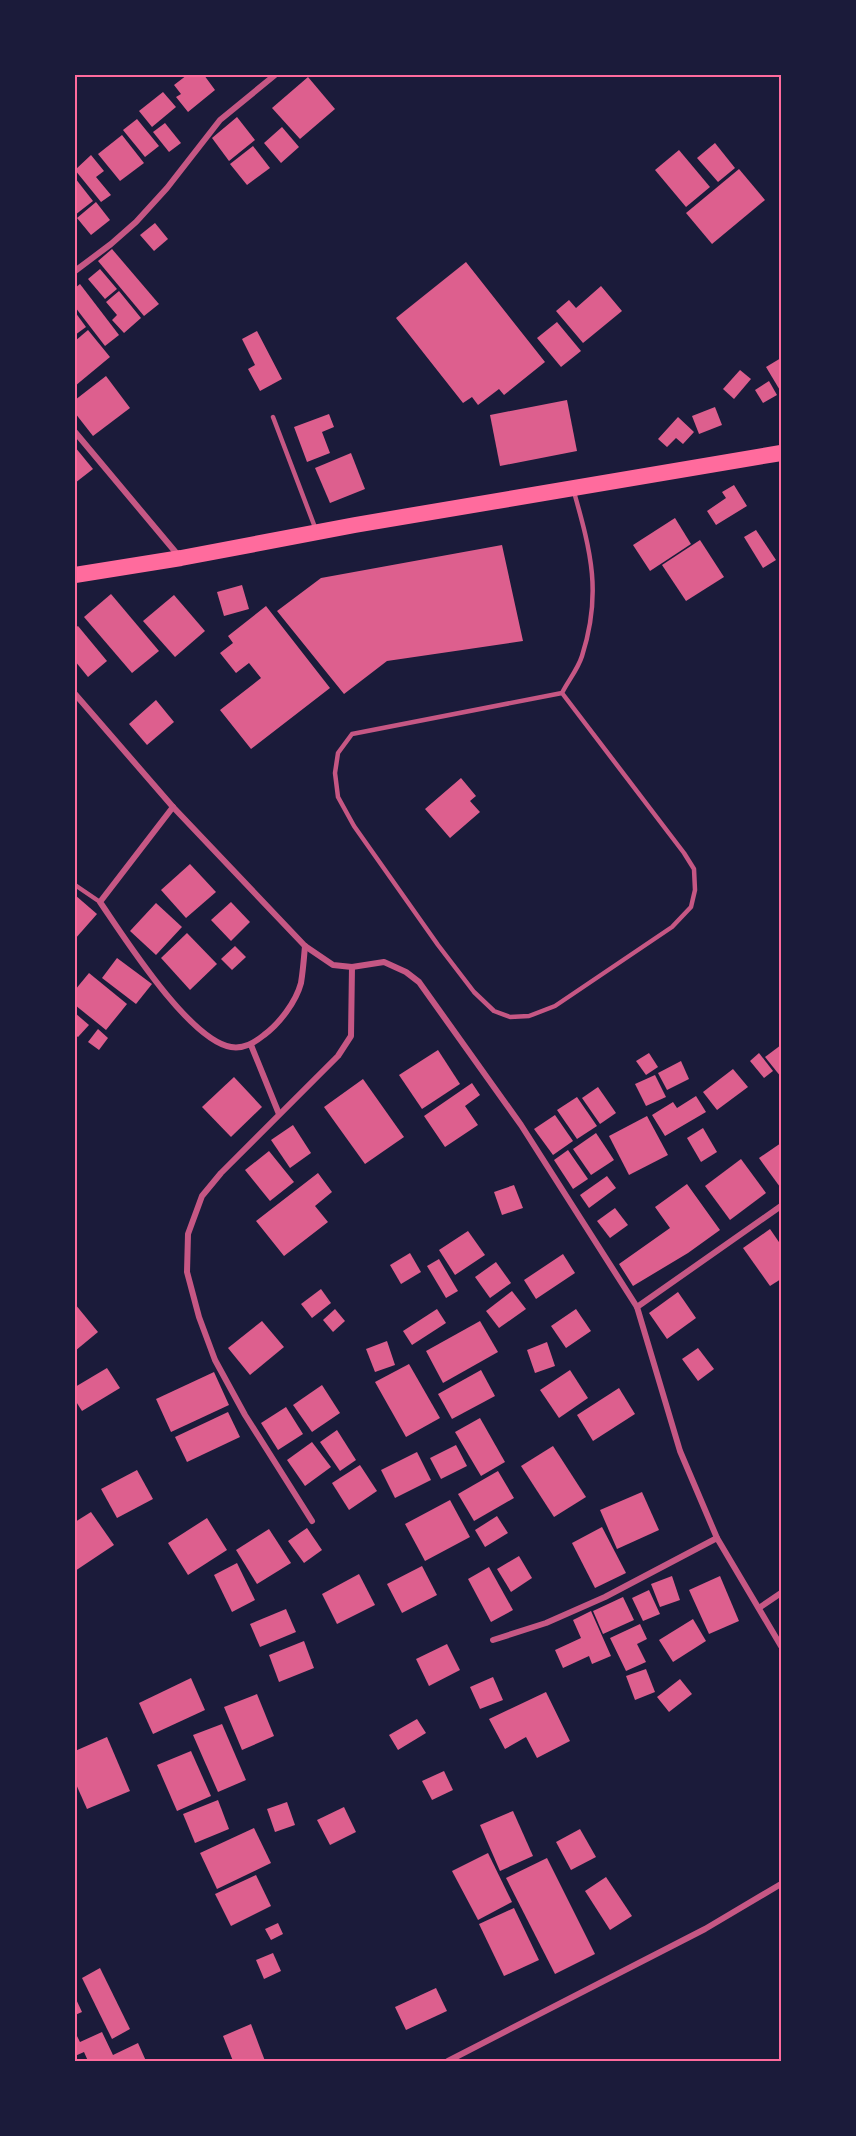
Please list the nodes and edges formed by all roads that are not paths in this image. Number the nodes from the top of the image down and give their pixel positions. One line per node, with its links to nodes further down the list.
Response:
1 (275, 75): 2 (street)
2 (75, 271)
3 (273, 417): 7 (lane)
4 (75, 432): 8 (street)
5 (781, 453): 6 (highway)
6 (573, 488): 7 (highway); 10 (lane)
7 (317, 532): 8 (highway)
8 (181, 558): 9 (highway)
9 (75, 575)
10 (562, 693): 10 (lane)
11 (75, 694): 12 (street)
12 (173, 807): 14 (street); 15 (street)
13 (75, 885): 14 (lane)
14 (100, 902): 17 (street)
15 (305, 946): 16 (street); 17 (street)
16 (352, 967): 18 (street); 20 (street)
17 (250, 1046): 18 (street)
18 (279, 1114): 21 (street)
19 (781, 1206): 20 (street)
20 (637, 1307): 22 (street)
21 (312, 1521)
22 (717, 1538): 24 (street); 25 (street)
23 (781, 1593): 24 (street)
24 (759, 1608): 26 (street)
25 (493, 1640)
26 (781, 1646)
27 (779, 1885): 28 (lane); 29 (street)
28 (781, 1894)
29 (448, 2061)

